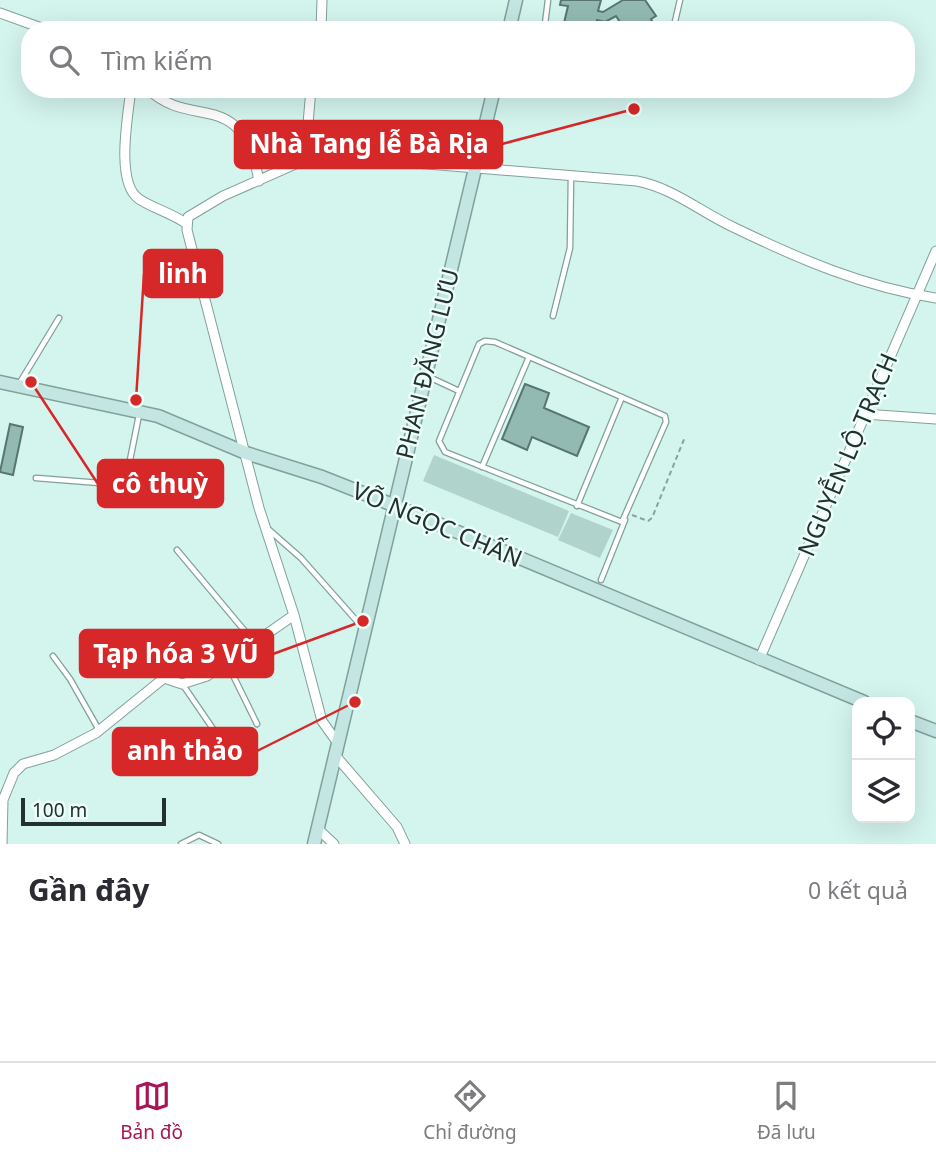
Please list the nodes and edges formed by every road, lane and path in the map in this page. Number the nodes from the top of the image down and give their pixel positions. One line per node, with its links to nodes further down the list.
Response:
1 (322, 0): 7 (street)
2 (516, 0): 8 (street)
3 (548, 0): 9 (lane)
4 (680, 0): 10 (lane)
5 (0, 13): 6 (street)
6 (22, 21)
7 (321, 21)
8 (511, 21)
9 (545, 21)
10 (675, 21)
11 (130, 98): 19 (street)
12 (163, 98): 18 (street)
13 (310, 98): 15 (street)
14 (492, 98): 16 (street, PHAN ĐĂNG LƯU)
15 (324, 156): 16 (street); 18 (street)
16 (475, 169): 17 (street); 26 (street, PHAN ĐĂNG LƯU)
17 (570, 175): 21 (street); 23 (lane)
18 (259, 181): 19 (street)
19 (187, 224): 35 (street)
20 (936, 251): 21 (street, NGUYỄN LỘ TRẠCH)
21 (917, 296): 22 (street); 32 (street, NGUYỄN LỘ TRẠCH)
22 (936, 298)
23 (553, 316)
24 (59, 318): 28 (lane)
25 (529, 357): 29 (lane); 30 (lane); 36 (lane)
26 (425, 374): 29 (lane); 38 (street, PHAN ĐĂNG LƯU)
27 (0, 382): 28 (street, VÕ NGỌC CHẤN)
28 (19, 384): 31 (street, VÕ NGỌC CHẤN)
29 (459, 391): 36 (lane)
30 (622, 397): 39 (lane); 40 (lane)
31 (139, 411): 35 (street, VÕ NGỌC CHẤN); 37 (lane)
32 (864, 414): 33 (street); 48 (street, NGUYỄN LỘ TRẠCH)
33 (936, 419)
34 (685, 437): 40 (path)
35 (246, 453): 38 (street, VÕ NGỌC CHẤN); 41 (street)
36 (482, 467): 39 (lane)
37 (36, 478)
38 (393, 505): 45 (street, PHAN ĐĂNG LƯU); 48 (street, VÕ NGỌC CHẤN)
39 (577, 506): 40 (lane)
40 (627, 516): 43 (lane)
41 (264, 526): 44 (street); 45 (lane)
42 (177, 550): 46 (lane)
43 (601, 580)
44 (293, 615): 46 (street); 56 (street)
45 (363, 629): 56 (street, PHAN ĐĂNG LƯU)
46 (255, 643): 49 (street)
47 (53, 656): 54 (lane)
48 (759, 660): 51 (street, VÕ NGỌC CHẤN)
49 (227, 663): 50 (street); 53 (lane)
50 (182, 684): 54 (street); 57 (lane)
51 (852, 697)
52 (915, 723): 55 (street)
53 (257, 724)
54 (99, 731): 59 (street)
55 (936, 732)
56 (336, 748): 58 (street, PHAN ĐĂNG LƯU); 64 (street)
57 (233, 758)
58 (317, 829): 62 (street, PHAN ĐĂNG LƯU); 63 (street)
59 (2, 844)
60 (181, 844): 61 (lane)
61 (218, 844)
62 (314, 844)
63 (334, 844)
64 (405, 844)

